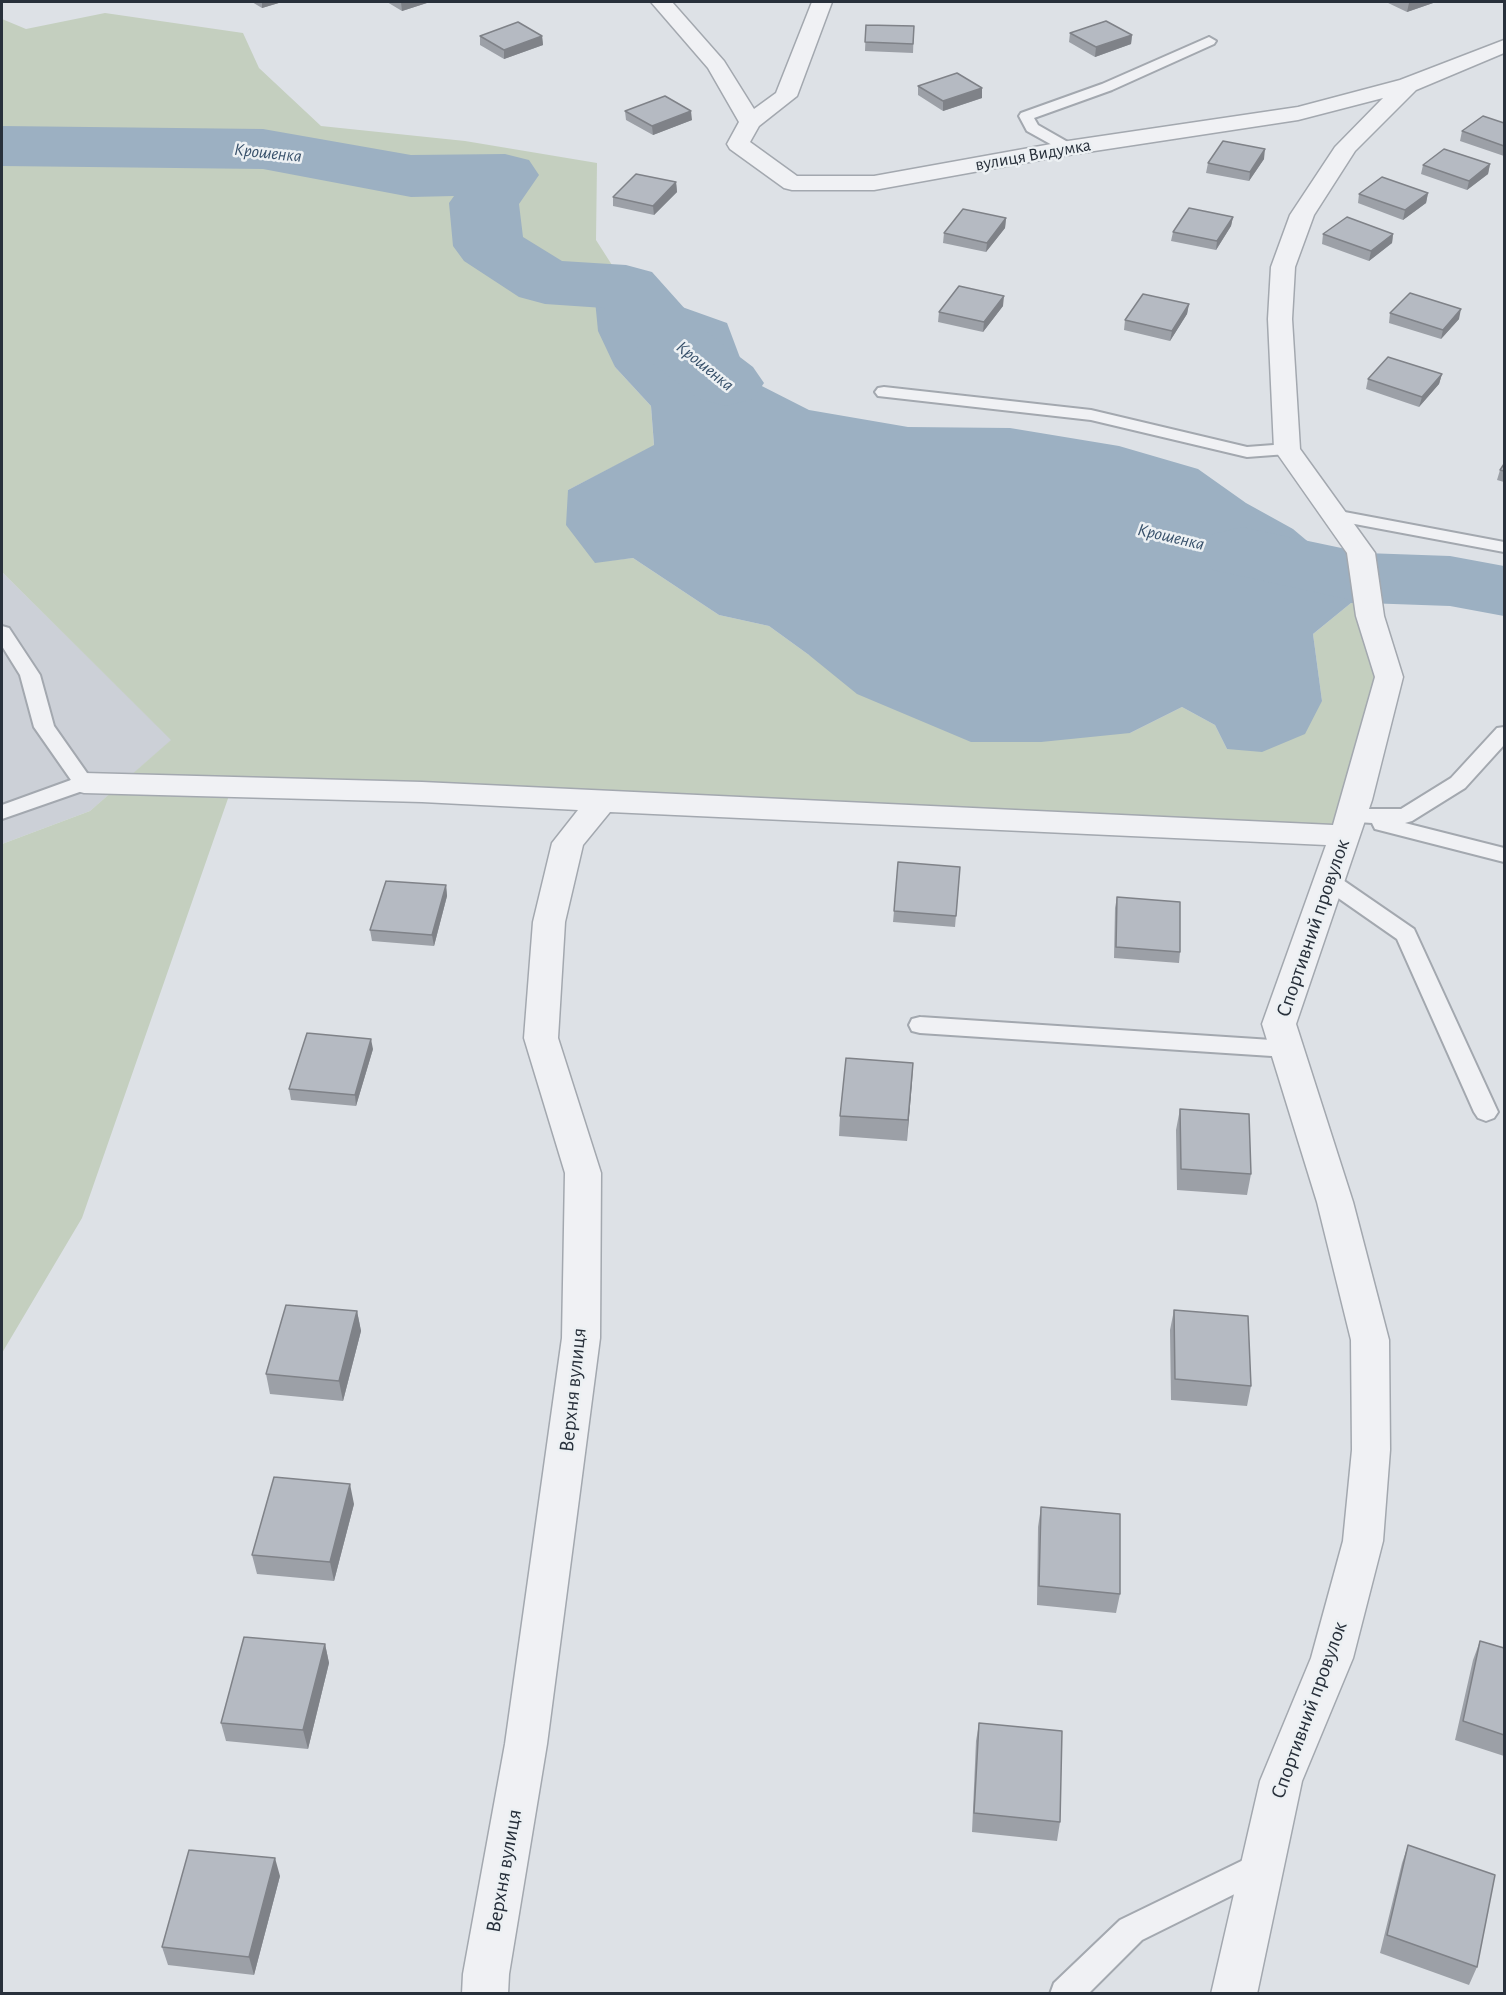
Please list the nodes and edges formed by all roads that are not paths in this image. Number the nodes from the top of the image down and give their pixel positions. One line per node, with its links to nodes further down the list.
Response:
1 (661, 2): 6 (street)
2 (822, 2): 6 (street)
3 (1209, 41): 7 (lane)
4 (1504, 46): 5 (street, вулиця Видумка)
5 (1408, 85): 7 (street, вулиця Видумка); 9 (street)
6 (750, 122): 7 (street, вулиця Видумка)
7 (1068, 148)
8 (884, 392): 9 (lane)
9 (1287, 449): 10 (street, Спортивний провулок)
10 (1334, 515): 11 (lane); 17 (street, Спортивний провулок)
11 (1504, 547)
12 (2, 632): 14 (lane)
13 (1504, 733): 17 (lane)
14 (84, 783): 15 (street); 16 (lane)
15 (602, 802): 17 (street); 24 (street, Верхня вулиця)
16 (2, 812)
17 (1348, 826): 18 (lane); 19 (street, Спортивний провулок)
18 (1504, 855)
19 (1329, 881): 21 (street, Спортивний провулок); 22 (lane)
20 (920, 1025): 21 (lane)
21 (1287, 1048): 23 (street, Спортивний провулок)
22 (1486, 1112)
23 (1262, 1865): 25 (lane); 26 (street, Спортивний провулок)
24 (485, 1994)
25 (1065, 1994)
26 (1234, 1994)

